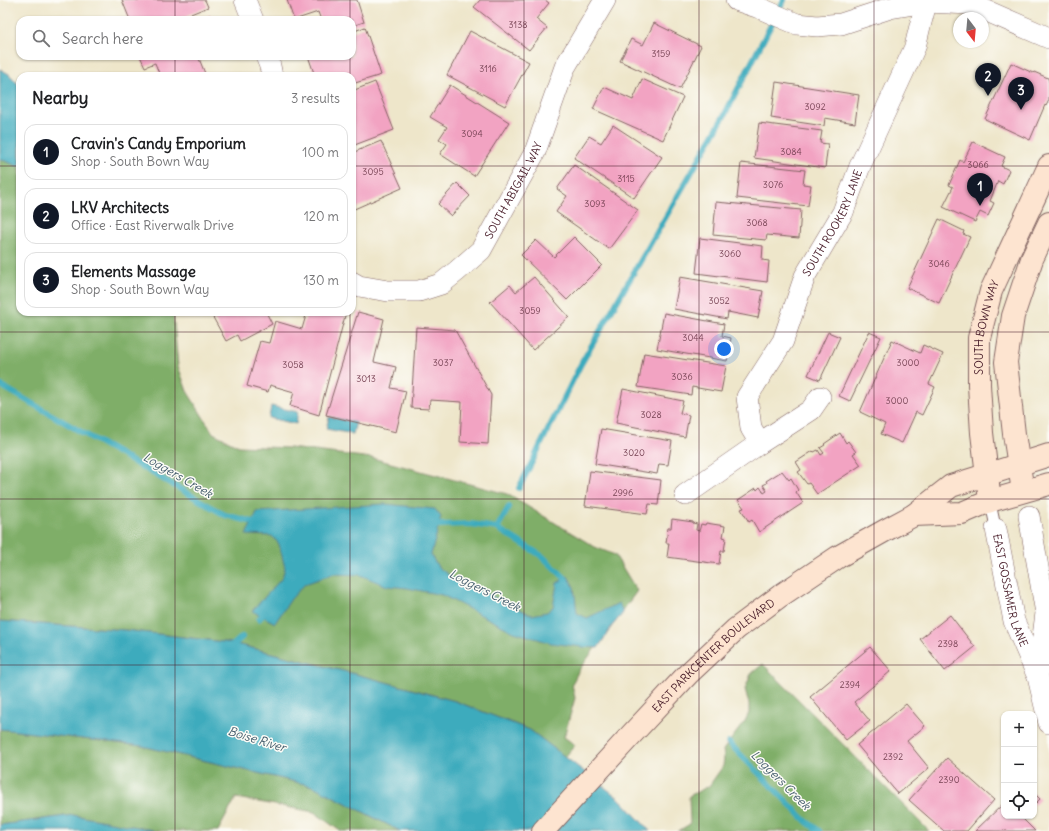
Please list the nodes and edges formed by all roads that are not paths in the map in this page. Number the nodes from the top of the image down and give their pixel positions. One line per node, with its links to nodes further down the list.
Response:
1 (245, 0): 5 (street)
2 (605, 0): 11 (street, SOUTH ABIGAIL WAY)
3 (736, 0): 4 (street)
4 (927, 1): 6 (street); 13 (street, SOUTH ROOKERY LANE)
5 (251, 16)
6 (1049, 38)
7 (268, 60): 8 (street)
8 (271, 72)
9 (1049, 166): 16 (main road, SOUTH BOWN WAY)
10 (1049, 223): 15 (main road, SOUTH BOWN WAY)
11 (356, 284)
12 (820, 397): 13 (street)
13 (760, 443): 18 (street)
14 (1049, 455): 15 (main road, EAST PARKCENTER BOULEVARD)
15 (1019, 464): 16 (main road, EAST PARKCENTER BOULEVARD); 20 (main road, SOUTH BOWN WAY)
16 (987, 475): 19 (main road, SOUTH BOWN WAY); 21 (main road, EAST PARKCENTER BOULEVARD)
17 (1049, 484): 20 (main road, EAST PARKCENTER BOULEVARD)
18 (685, 495)
19 (990, 501): 20 (main road, EAST PARKCENTER BOULEVARD); 21 (main road, EAST PARKCENTER BOULEVARD); 22 (lane, EAST GOSSAMER LANE)
20 (1026, 505): 23 (street, EAST GOSSAMER LANE)
21 (914, 516): 25 (main road, EAST PARKCENTER BOULEVARD)
22 (996, 529): 23 (street, EAST GOSSAMER LANE)
23 (1043, 689): 24 (street, EAST GOSSAMER LANE)
24 (1049, 723)
25 (543, 831)

